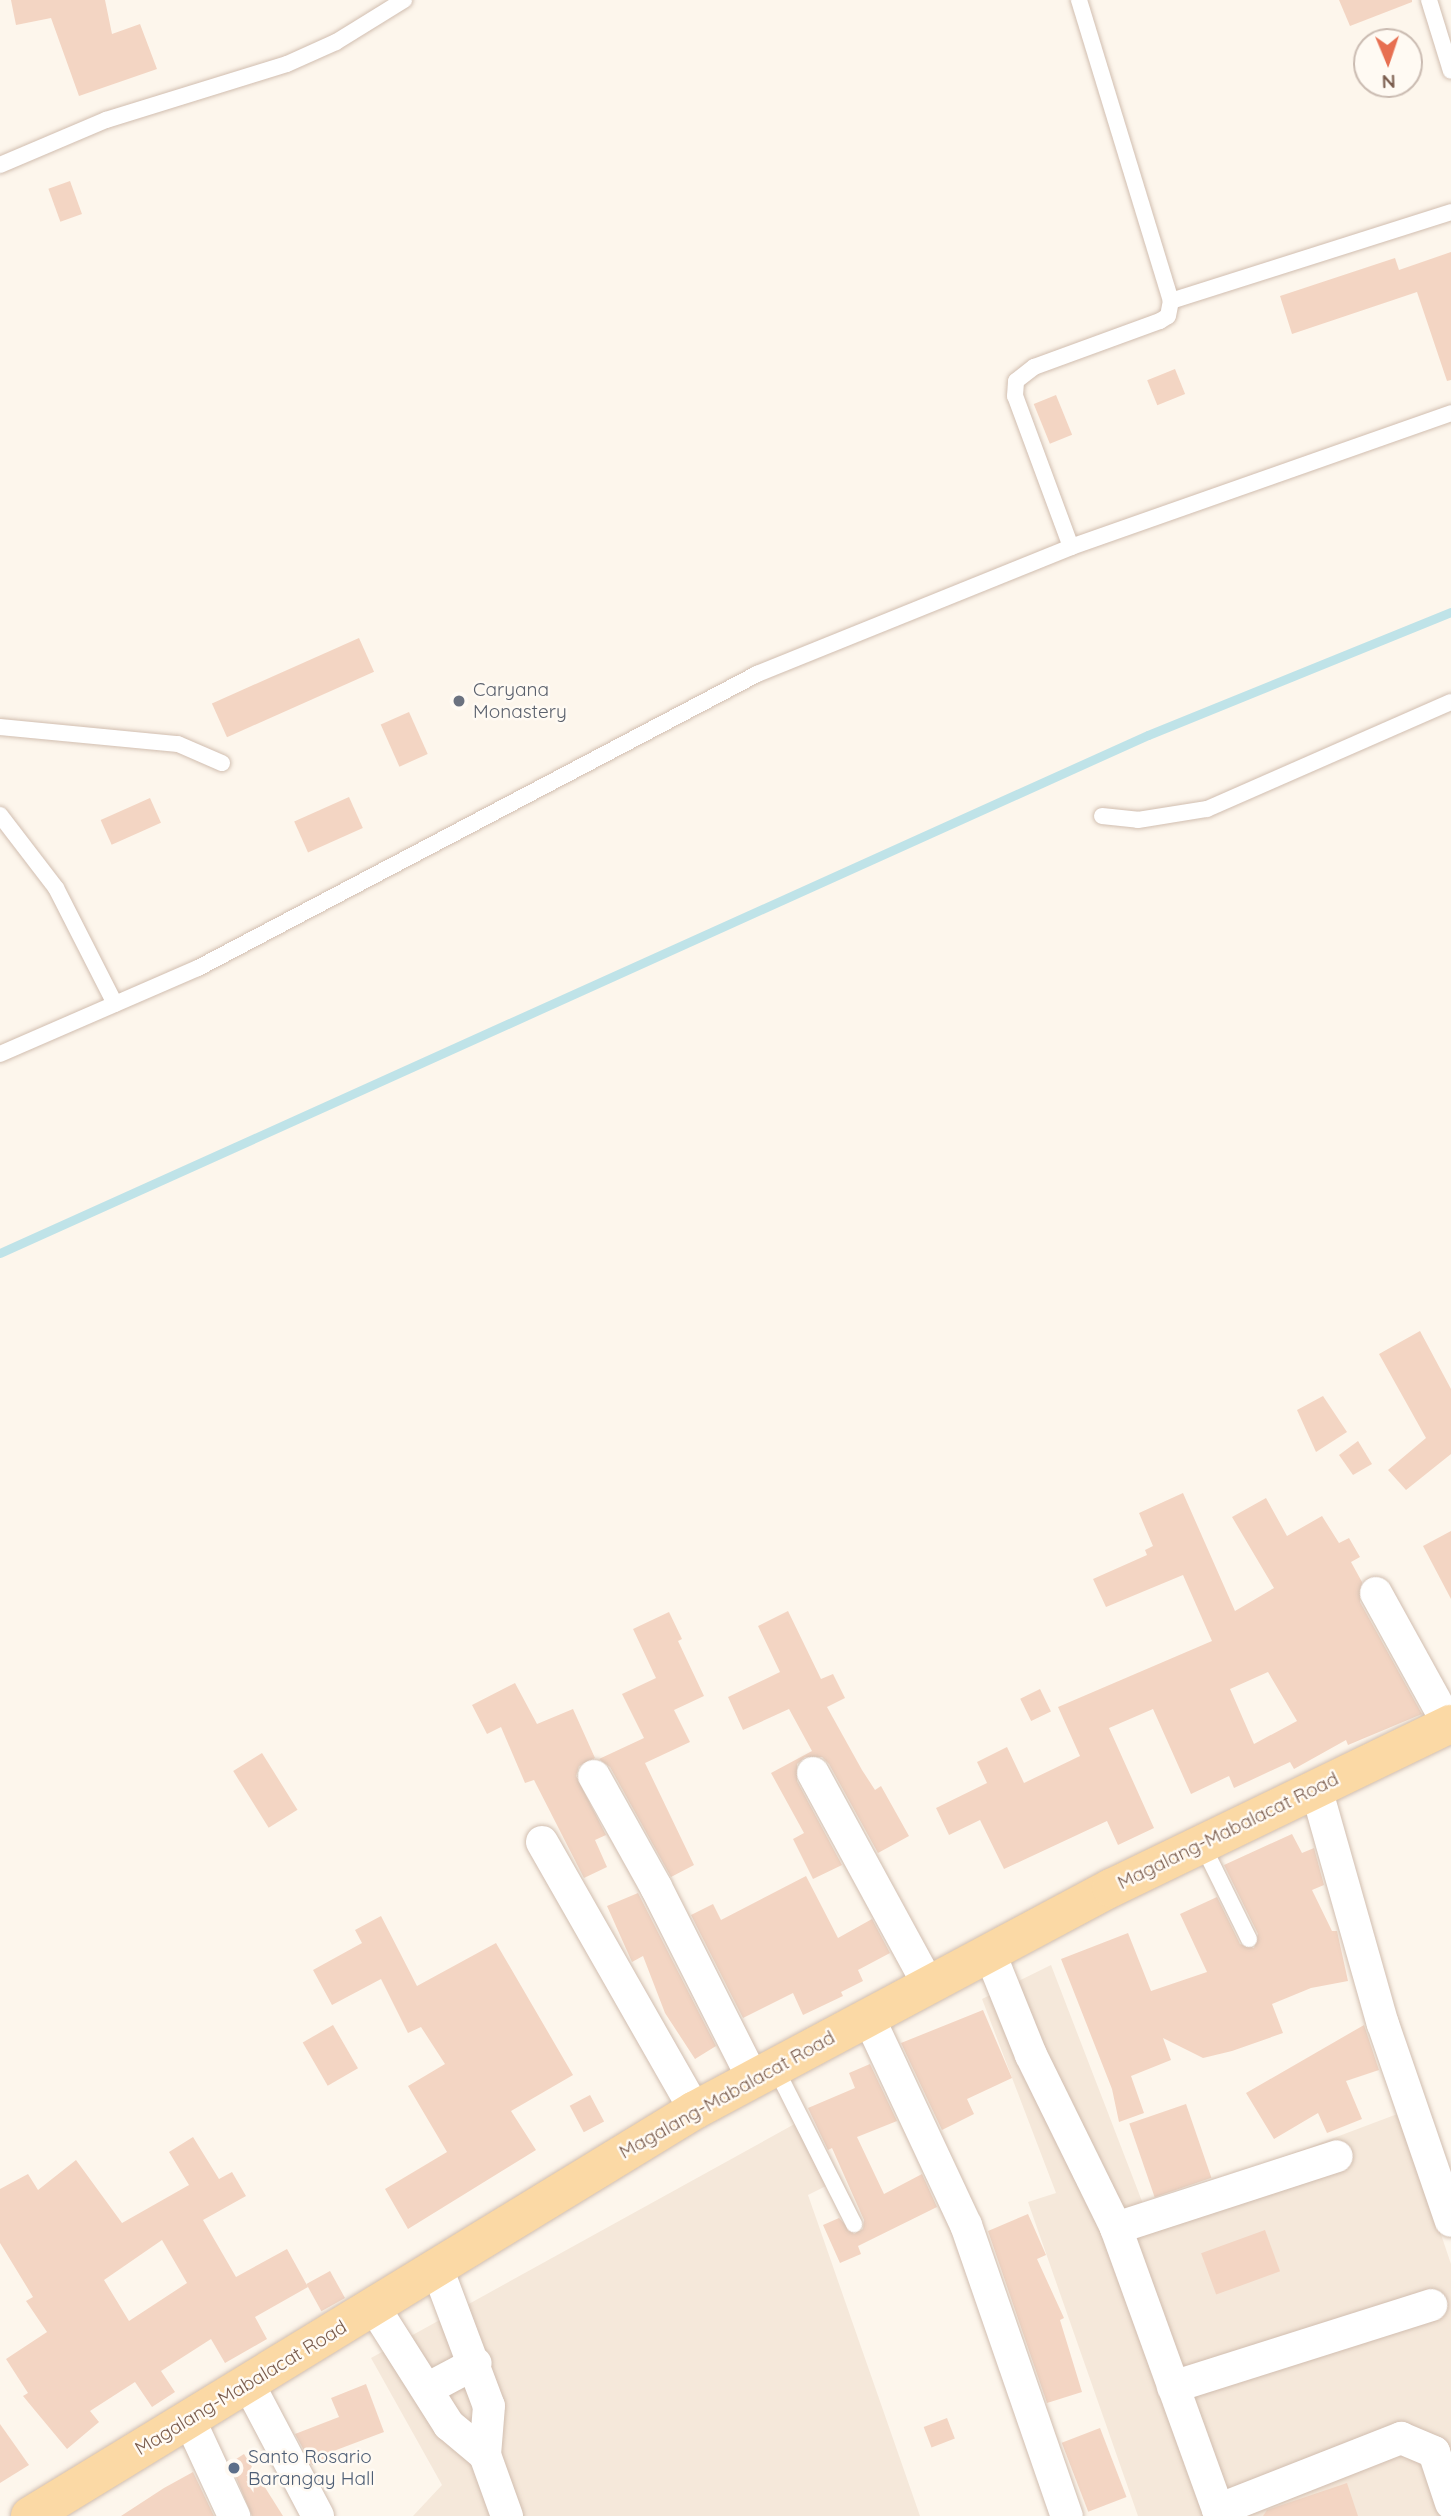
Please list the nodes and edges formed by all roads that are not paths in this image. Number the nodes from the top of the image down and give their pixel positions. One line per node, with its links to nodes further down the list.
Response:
1 (404, 0): 5 (lane)
2 (1079, 0): 7 (lane)
3 (1429, 0): 4 (lane)
4 (1451, 71)
5 (0, 165)
6 (1451, 212): 7 (lane)
7 (1171, 300): 9 (lane)
8 (1451, 413): 9 (lane)
9 (1071, 547): 15 (lane)
10 (1451, 702): 14 (lane)
11 (0, 727): 12 (lane)
12 (222, 763)
13 (0, 815): 15 (lane)
14 (1102, 816)
15 (115, 1004): 16 (lane)
16 (0, 1054)
17 (1376, 1593): 18 (street)
18 (1450, 1724): 21 (main road, Magalang-Mabalacat Road)
19 (813, 1773): 26 (street)
20 (594, 1776): 28 (street)
21 (1316, 1788): 23 (main road, Magalang-Mabalacat Road); 31 (street)
22 (542, 1842): 29 (street)
23 (1201, 1843): 24 (lane); 25 (main road, Magalang-Mabalacat Road)
24 (1249, 1939)
25 (989, 1951): 26 (main road, Magalang-Mabalacat Road); 33 (street)
26 (927, 1982): 27 (main road, Magalang-Mabalacat Road)
27 (867, 2016): 28 (main road, Magalang-Mabalacat Road); 49 (street)
28 (764, 2073): 29 (main road, Magalang-Mabalacat Road); 32 (lane)
29 (695, 2109): 34 (main road, Magalang-Mabalacat Road)
30 (1336, 2156): 33 (street)
31 (1451, 2221)
32 (854, 2224)
33 (1116, 2228): 39 (street)
34 (438, 2268): 36 (main road, Magalang-Mabalacat Road); 37 (street)
35 (1431, 2305): 39 (street)
36 (374, 2307): 38 (main road, Magalang-Mabalacat Road); 40 (street)
37 (476, 2363): 40 (street); 42 (street)
38 (249, 2385): 41 (main road, Magalang-Mabalacat Road); 47 (street)
39 (1174, 2387): 44 (street)
40 (427, 2389): 42 (street)
41 (190, 2421): 45 (main road, Magalang-Mabalacat Road); 46 (street)
42 (485, 2455): 48 (street)
43 (1451, 2503): 44 (street)
44 (1219, 2513)
45 (30, 2516)
46 (234, 2516)
47 (318, 2516)
48 (507, 2516)
49 (1067, 2516)

